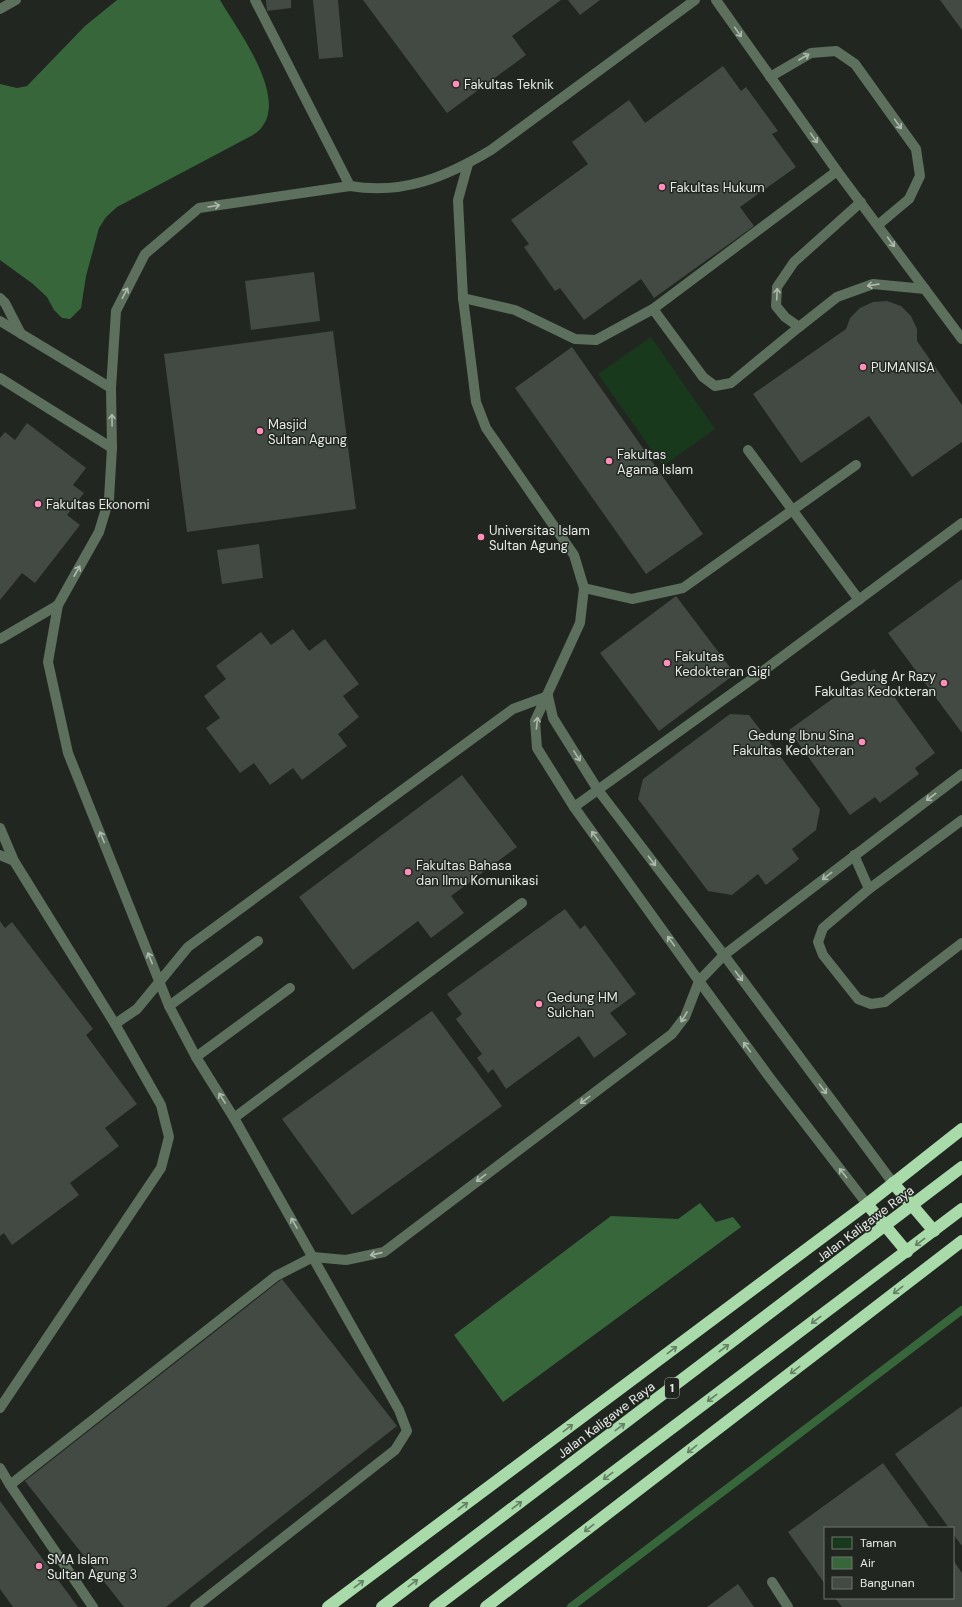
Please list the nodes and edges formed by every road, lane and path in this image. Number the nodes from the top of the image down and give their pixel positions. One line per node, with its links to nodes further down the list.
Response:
1 (16, 0): 5 (lane)
2 (255, 0): 9 (lane)
3 (695, 0): 7 (lane)
4 (716, 0): 6 (lane, one-way to 6)
5 (0, 9)
6 (770, 77): 8 (lane, one-way to 8); 11 (lane, one-way to 11)
7 (468, 164): 9 (lane); 14 (lane)
8 (837, 171): 10 (lane); 15 (lane)
9 (350, 186): 21 (lane, one-way to 9)
10 (861, 202): 11 (lane); 17 (lane, one-way to 10)
11 (878, 225): 12 (lane, one-way to 12)
12 (925, 289): 17 (lane, one-way to 17); 19 (lane)
13 (0, 298): 18 (lane)
14 (463, 298): 15 (lane); 27 (lane)
15 (653, 309): 17 (lane)
16 (0, 321): 18 (lane)
17 (799, 327)
18 (22, 334): 21 (lane)
19 (962, 339)
20 (0, 378): 22 (lane)
21 (111, 388): 22 (lane, one-way to 21)
22 (112, 448): 29 (lane, one-way to 22)
23 (748, 450): 25 (lane)
24 (856, 465): 25 (lane)
25 (793, 510): 27 (lane); 28 (lane)
26 (962, 523): 28 (lane)
27 (584, 588): 31 (lane)
28 (859, 600): 33 (lane)
29 (58, 605): 30 (lane); 45 (lane, one-way to 29)
30 (0, 639)
31 (548, 696): 33 (lane, one-way to 33); 34 (lane, one-way to 31); 45 (lane)
32 (962, 774): 38 (lane, one-way to 38)
33 (598, 790): 34 (lane); 44 (lane, one-way to 44)
34 (574, 807): 46 (lane, one-way to 34)
35 (962, 820): 40 (lane)
36 (0, 828): 39 (lane)
37 (0, 855): 39 (lane)
38 (854, 855): 40 (lane); 44 (lane, one-way to 44)
39 (14, 861): 49 (lane)
40 (869, 889): 43 (lane)
41 (522, 904): 51 (lane)
42 (258, 941): 48 (lane)
43 (962, 943)
44 (724, 956): 46 (lane); 54 (lane, one-way to 54)
45 (159, 981): 48 (lane); 49 (lane)
46 (699, 981): 55 (lane, one-way to 46); 62 (lane, one-way to 62)
47 (290, 988): 50 (lane)
48 (169, 1006): 50 (lane)
49 (115, 1024): 63 (lane)
50 (196, 1057): 51 (lane, one-way to 50)
51 (234, 1118): 62 (lane, one-way to 51)
52 (962, 1129): 54 (highway)
53 (962, 1168): 56 (highway, Jalan Kaligawe Raya / 1)
54 (893, 1183): 55 (highway); 56 (highway)
55 (867, 1204): 58 (highway); 69 (highway, one-way to 55)
56 (912, 1205): 58 (highway, Jalan Kaligawe Raya / 1); 59 (highway)
57 (962, 1209): 59 (highway)
58 (886, 1226): 61 (highway); 70 (highway, Jalan Kaligawe Raya / 1, one-way to 58)
59 (934, 1231): 61 (highway, one-way to 61)
60 (962, 1241): 72 (highway, one-way to 72)
61 (907, 1252): 71 (highway, one-way to 71)
62 (313, 1257): 65 (lane); 68 (lane)
63 (0, 1408)
64 (0, 1468): 65 (lane)
65 (10, 1485): 67 (lane)
66 (772, 1582): 73 (lane)
67 (93, 1607)
68 (195, 1607)
69 (328, 1607)
70 (382, 1607)
71 (435, 1607)
72 (486, 1607)
73 (788, 1607)

